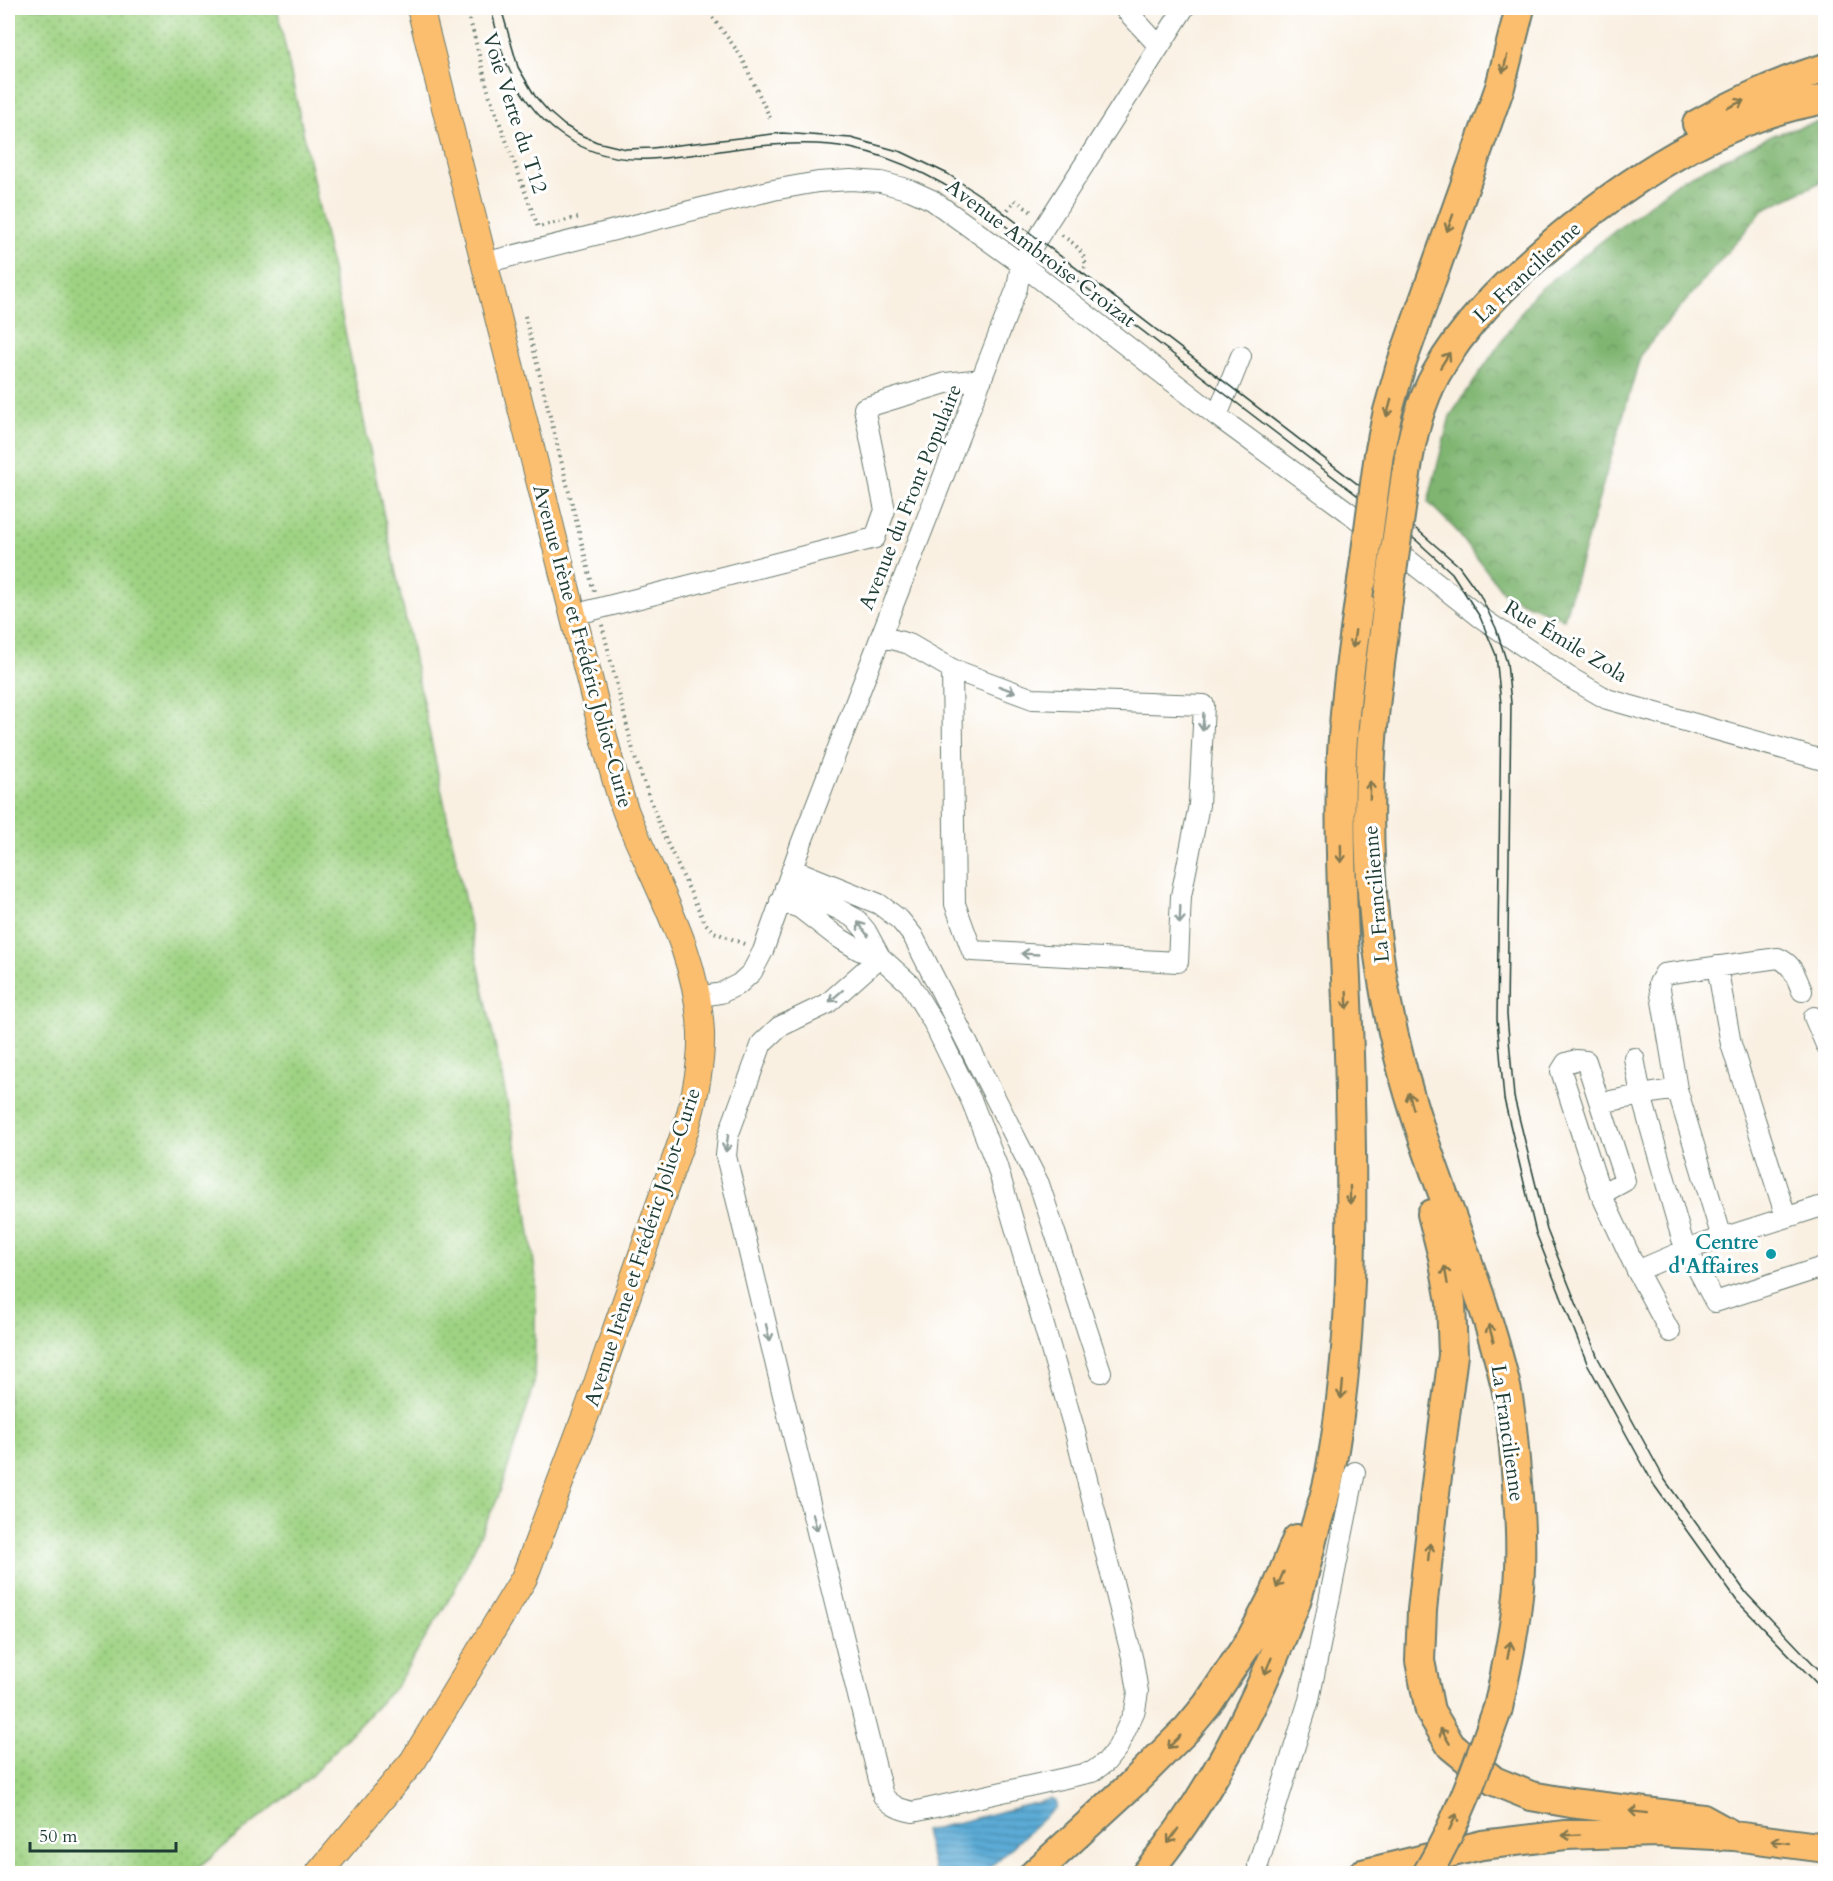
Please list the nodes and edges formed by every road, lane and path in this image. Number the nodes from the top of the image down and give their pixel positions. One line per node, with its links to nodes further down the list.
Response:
1 (420, 8): 16 (main road, Avenue Irène et Frédéric Joliot-Curie)
2 (466, 8): 13 (path, Voie Verte du T12)
3 (706, 8): 10 (path)
4 (1124, 8): 7 (street)
5 (1184, 8): 7 (street, Avenue du Front Populaire)
6 (1520, 8): 51 (highway, La Francilienne, one-way to 51, bridge)
7 (1159, 46): 17 (street, Avenue du Front Populaire)
8 (1826, 68): 11 (highway, one-way to 8)
9 (1826, 99): 11 (highway, La Francilienne)
10 (771, 120)
11 (1608, 199): 41 (highway, La Francilienne, one-way to 11, bridge)
12 (1037, 216): 15 (path)
13 (538, 227)
14 (1054, 229): 18 (path)
15 (993, 230)
16 (484, 263): 17 (street, Avenue Ambroise Croizat); 25 (main road, Avenue Irène et Frédéric Joliot-Curie)
17 (1021, 264): 21 (street, Avenue du Front Populaire); 22 (street, Avenue Ambroise Croizat)
18 (1070, 288)
19 (525, 316): 24 (path)
20 (1241, 356): 22 (street)
21 (982, 379): 24 (street); 26 (street, Avenue du Front Populaire)
22 (1217, 416): 23 (street, Avenue Ambroise Croizat)
23 (1347, 511): 28 (street, Rue Émile Zola)
24 (598, 608): 25 (street); 30 (path)
25 (573, 615): 34 (main road, Avenue Irène et Frédéric Joliot-Curie)
26 (881, 636): 27 (street); 29 (street, Avenue du Front Populaire)
27 (952, 669): 27 (street, one-way to 27)
28 (1826, 761)
29 (786, 886): 31 (street); 31 (street, one-way to 29); 34 (street, Avenue du Front Populaire); 50 (street)
30 (753, 947)
31 (880, 957): 31 (street, one-way to 31)
32 (1717, 966): 33 (street); 38 (street); 44 (street)
33 (1802, 991)
34 (697, 998): 55 (main road, Avenue Irène et Frédéric Joliot-Curie)
35 (1814, 1017): 36 (street)
36 (1826, 1045)
37 (1634, 1058): 39 (street)
38 (1677, 1089): 39 (street); 45 (street)
39 (1641, 1095): 40 (street); 46 (street)
40 (1600, 1103): 42 (street); 42 (street)
41 (1424, 1146): 52 (highway, one-way to 41); 59 (highway, La Francilienne, one-way to 41, bridge)
42 (1601, 1194): 48 (street)
43 (1819, 1207): 44 (street)
44 (1786, 1217): 45 (street)
45 (1722, 1238): 46 (street)
46 (1688, 1249): 47 (street); 48 (street)
47 (1826, 1266)
48 (1637, 1270): 49 (street)
49 (1670, 1332)
50 (1101, 1372)
51 (1343, 1472): 54 (street); 56 (highway, one-way to 56); 57 (highway, La Francilienne, one-way to 57)
52 (1734, 1836): 53 (highway, one-way to 52); 58 (highway, one-way to 58)
53 (1826, 1848)
54 (1259, 1869)
55 (318, 1874)
56 (1034, 1874)
57 (1146, 1874)
58 (1362, 1874)
59 (1427, 1874)

